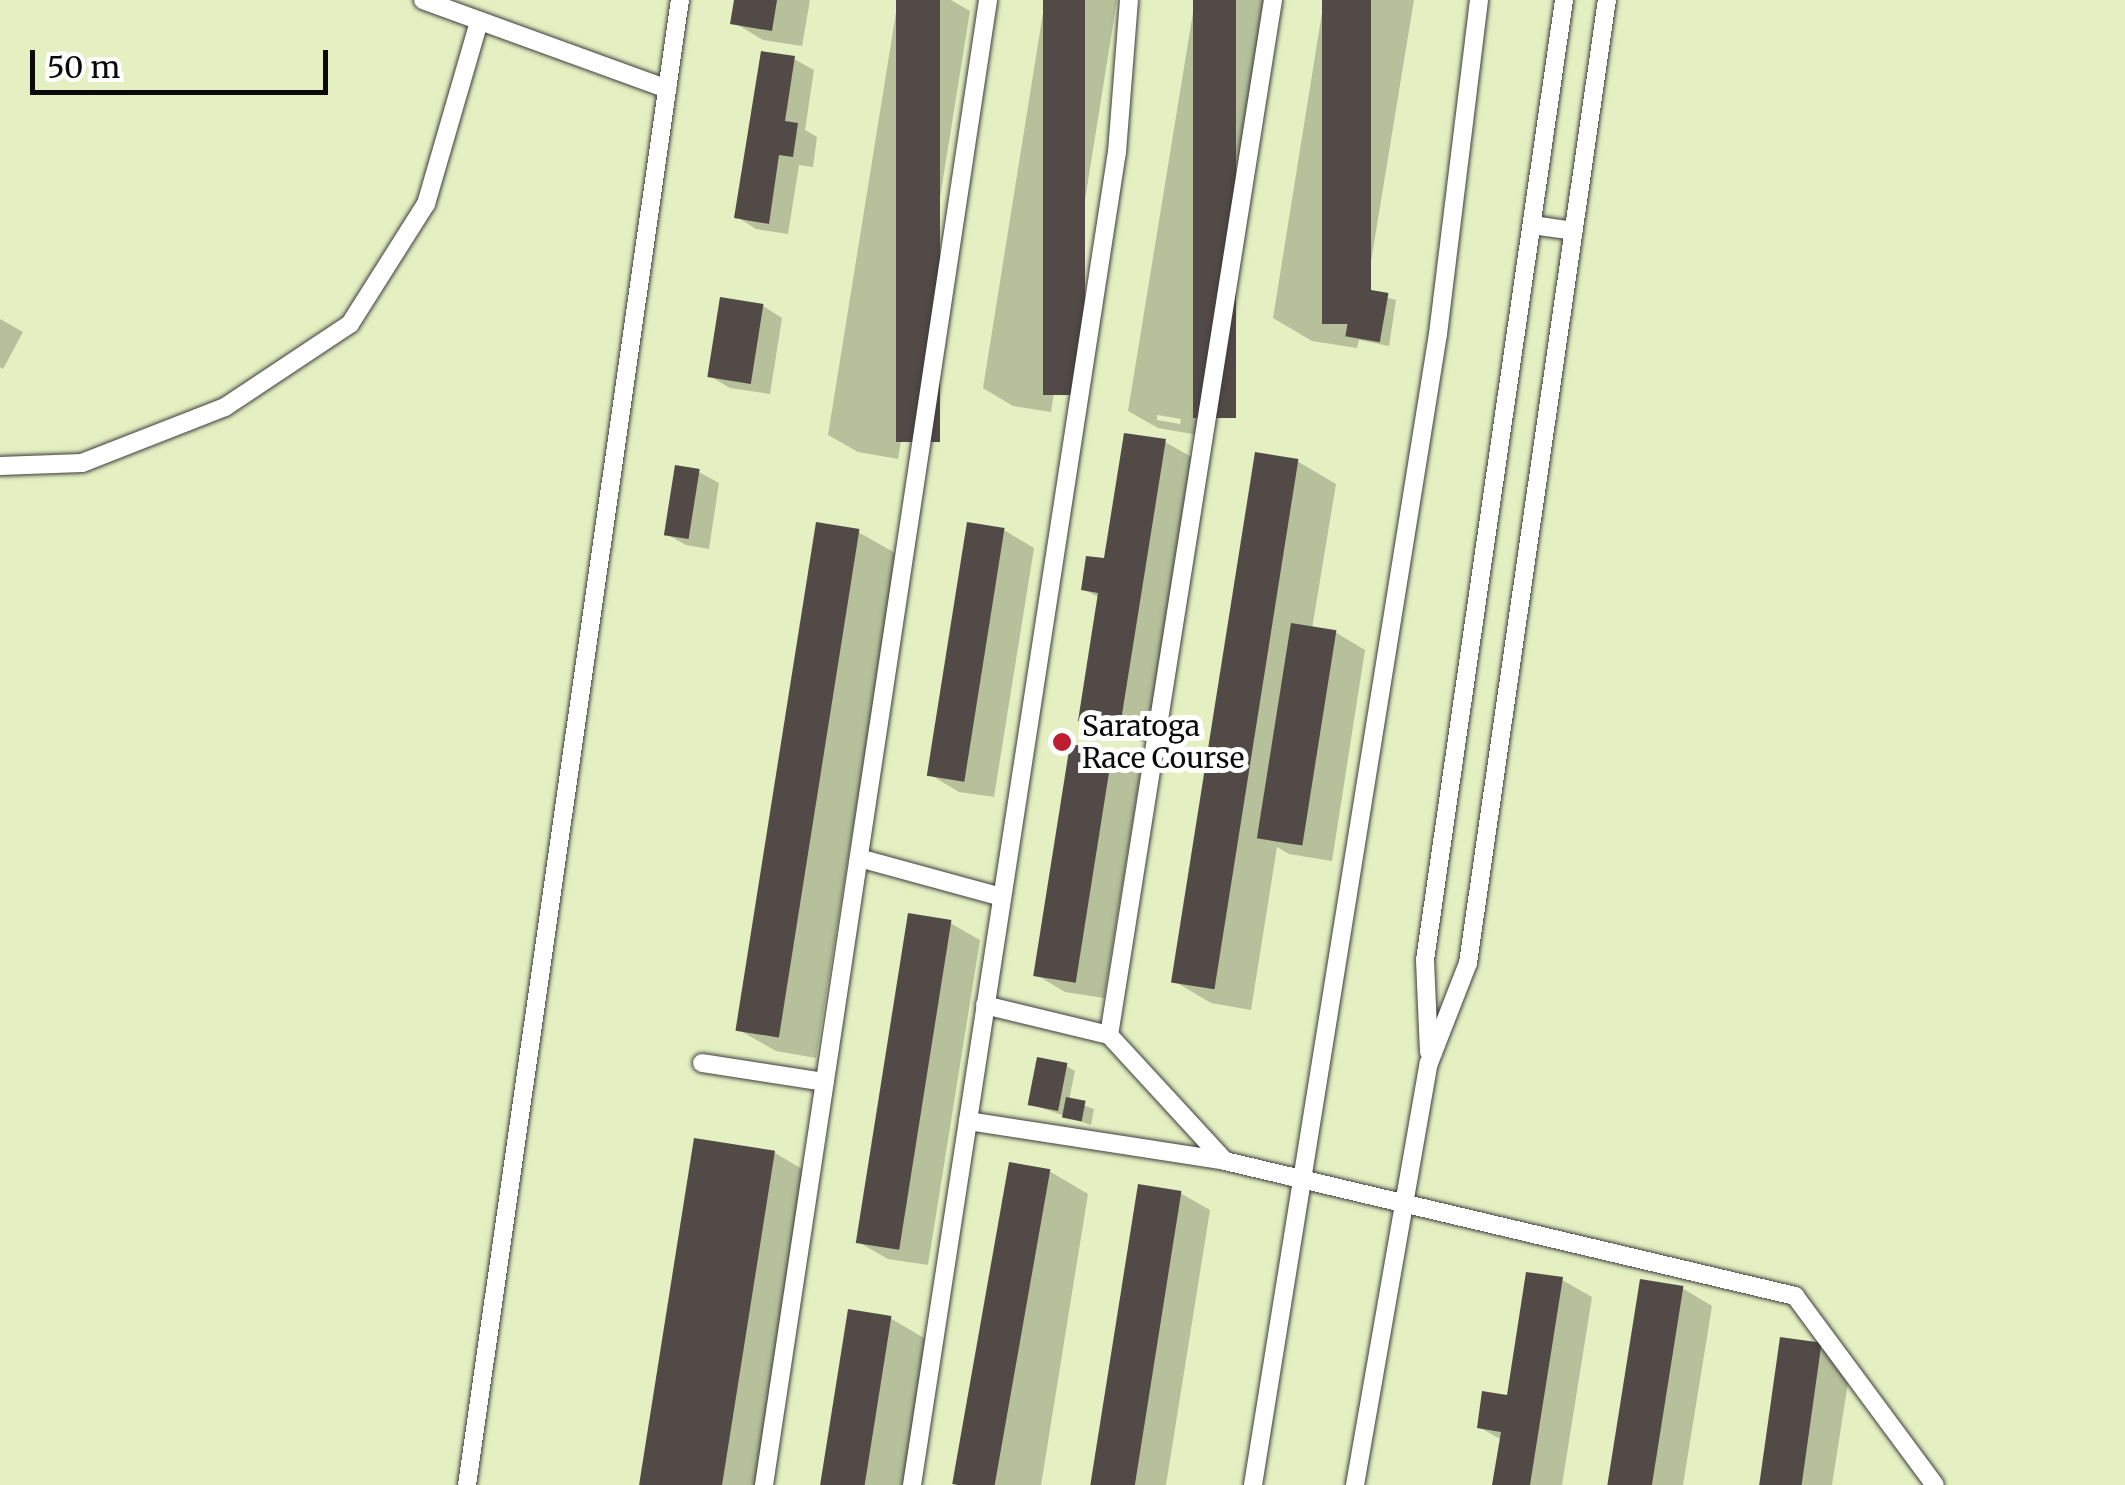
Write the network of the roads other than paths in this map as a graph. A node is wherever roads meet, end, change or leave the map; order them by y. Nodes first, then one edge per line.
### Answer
1 (422, 0) edge
2 (680, 0) edge
3 (988, 0) edge
4 (1128, 0) edge
5 (1273, 0) edge
6 (1480, 0) edge
7 (1564, 0) edge
8 (1607, 0) edge
9 (479, 22) junction
10 (667, 90) junction
11 (1532, 224) junction
12 (1574, 231) junction
13 (0, 466) edge
14 (858, 858) junction
15 (1002, 897) junction
16 (985, 1005) junction
17 (1109, 1035) junction
18 (702, 1063) dead end
19 (1429, 1063) junction
20 (824, 1082) junction
21 (968, 1122) junction
22 (1224, 1161) junction
23 (1302, 1181) junction
24 (1404, 1207) junction
25 (468, 1485) edge
26 (764, 1485) edge
27 (912, 1485) edge
28 (1253, 1485) edge
29 (1355, 1485) edge
30 (1936, 1485) edge

1 - 9 lane
2 - 10 lane
3 - 14 lane
4 - 15 lane
5 - 17 lane
6 - 23 lane
7 - 11 lane
8 - 12 lane
9 - 10 lane
9 - 13 lane
10 - 25 lane
11 - 12 lane
11 - 19 lane
12 - 19 lane
14 - 15 lane
14 - 20 lane
15 - 16 lane
16 - 17 lane
16 - 21 lane
17 - 22 lane
18 - 20 lane
19 - 24 lane
20 - 26 lane
21 - 22 lane
21 - 27 lane
22 - 23 lane
23 - 24 lane
23 - 28 lane
24 - 29 lane
24 - 30 lane

